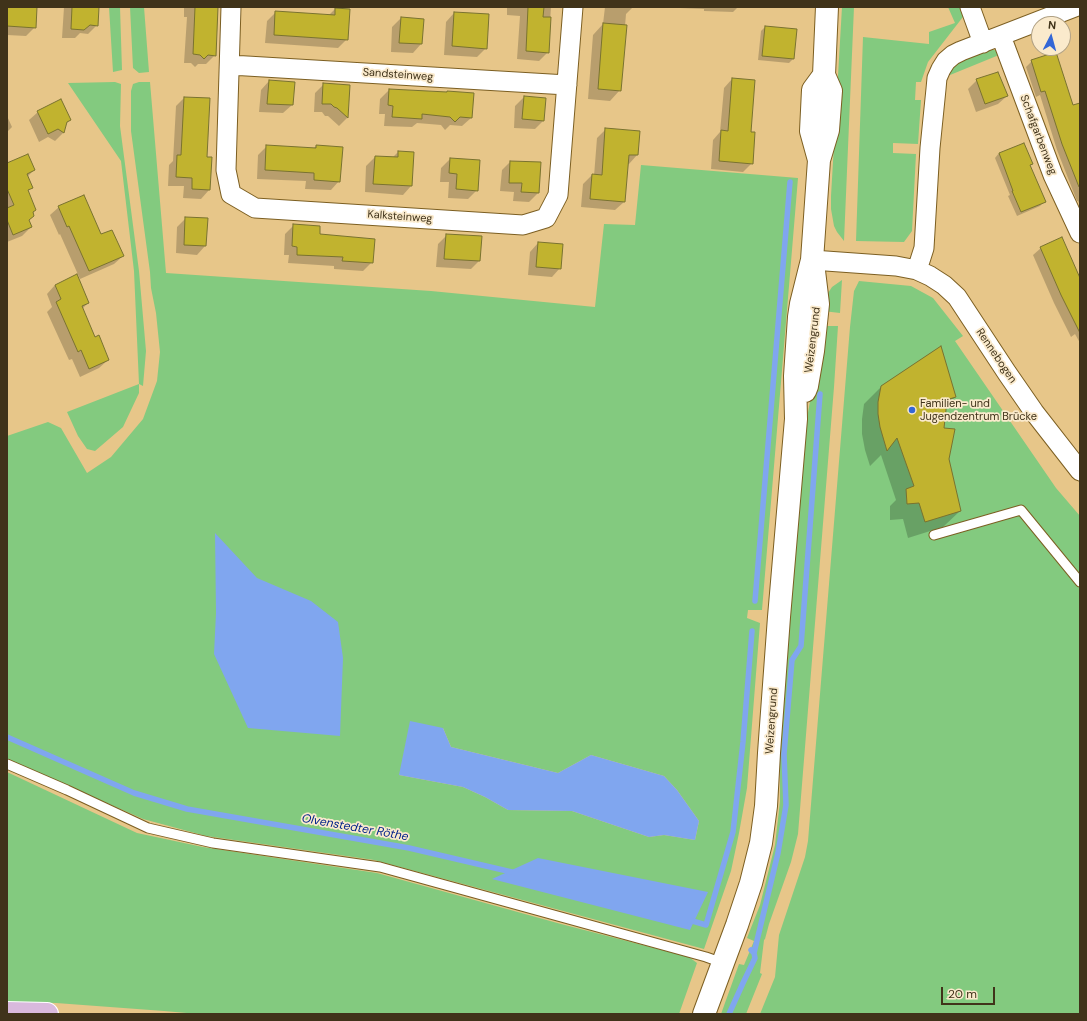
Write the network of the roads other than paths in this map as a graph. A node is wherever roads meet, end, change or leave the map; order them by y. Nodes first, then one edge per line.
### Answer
1 (231, 7) edge
2 (574, 7) edge
3 (827, 7) edge
4 (970, 7) edge
5 (1075, 7) edge
6 (1002, 36) junction
7 (983, 43) junction
8 (230, 65) junction
9 (567, 86) junction
10 (1080, 233) edge
11 (812, 260) junction
12 (917, 270) junction
13 (1080, 471) edge
14 (934, 535) dead end
15 (1080, 582) edge
16 (7, 764) edge
17 (723, 964) junction
18 (7, 1013) edge
19 (47, 1014) edge
20 (704, 1014) edge

1 - 8 street, Kalksteinweg
2 - 9 street, Kalksteinweg
3 - 11 main road, Weizengrund
4 - 7 street
5 - 6 street
6 - 7 street
6 - 10 street, Schafgarbenweg
7 - 12 street
8 - 9 street, Sandsteinweg
8 - 9 street, Kalksteinweg
11 - 12 street, Rennebogen
11 - 17 main road, Weizengrund
12 - 13 street, Rennebogen
14 - 15 lane
16 - 17 lane
17 - 20 main road, Weizengrund
18 - 19 main road

